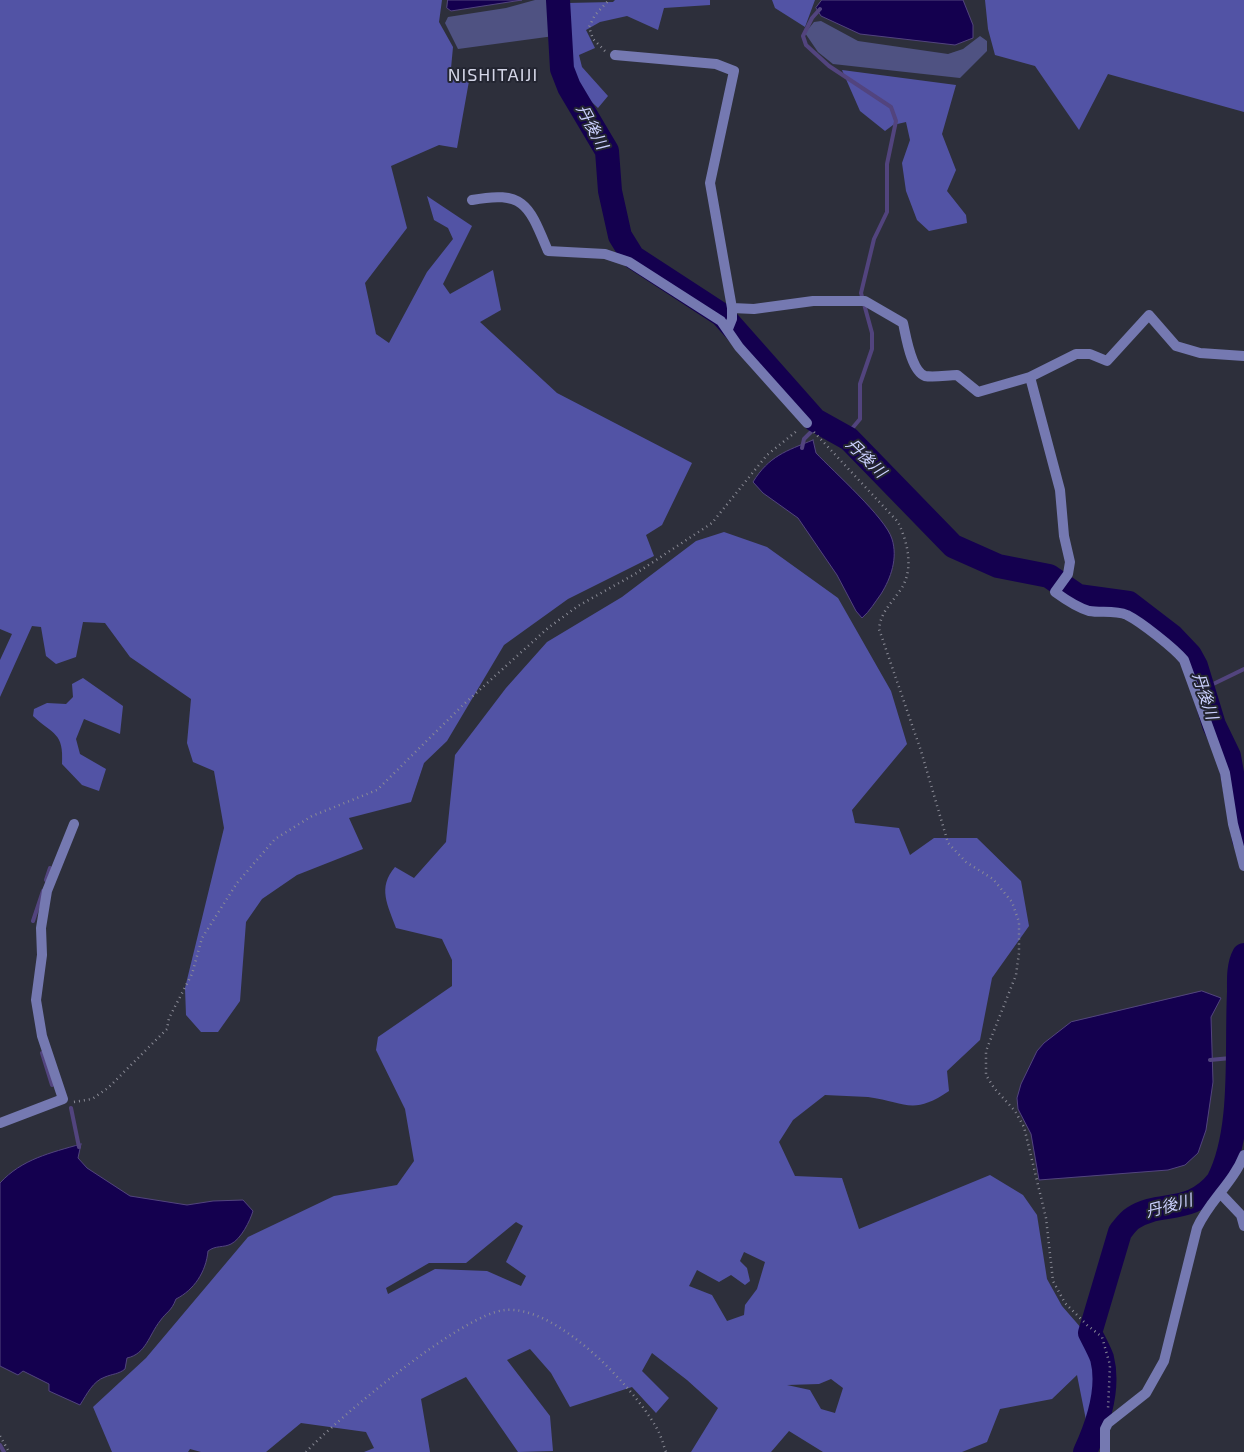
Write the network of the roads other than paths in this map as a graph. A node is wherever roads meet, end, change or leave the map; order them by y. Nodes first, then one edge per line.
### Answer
1 (615, 55) road end
2 (472, 200) dead end
3 (732, 308) junction
4 (730, 324) junction
5 (1244, 356) edge
6 (1030, 377) junction
7 (806, 423) road end
8 (74, 824) dead end
9 (1244, 866) edge
10 (0, 1123) edge
11 (1244, 1155) edge
12 (1220, 1194) junction
13 (1244, 1226) edge
14 (1106, 1452) edge

1 - 3 street
2 - 4 street
3 - 4 street
3 - 6 street
4 - 7 street
5 - 6 street
6 - 9 street
8 - 10 street
11 - 12 street
12 - 13 street
12 - 14 street

